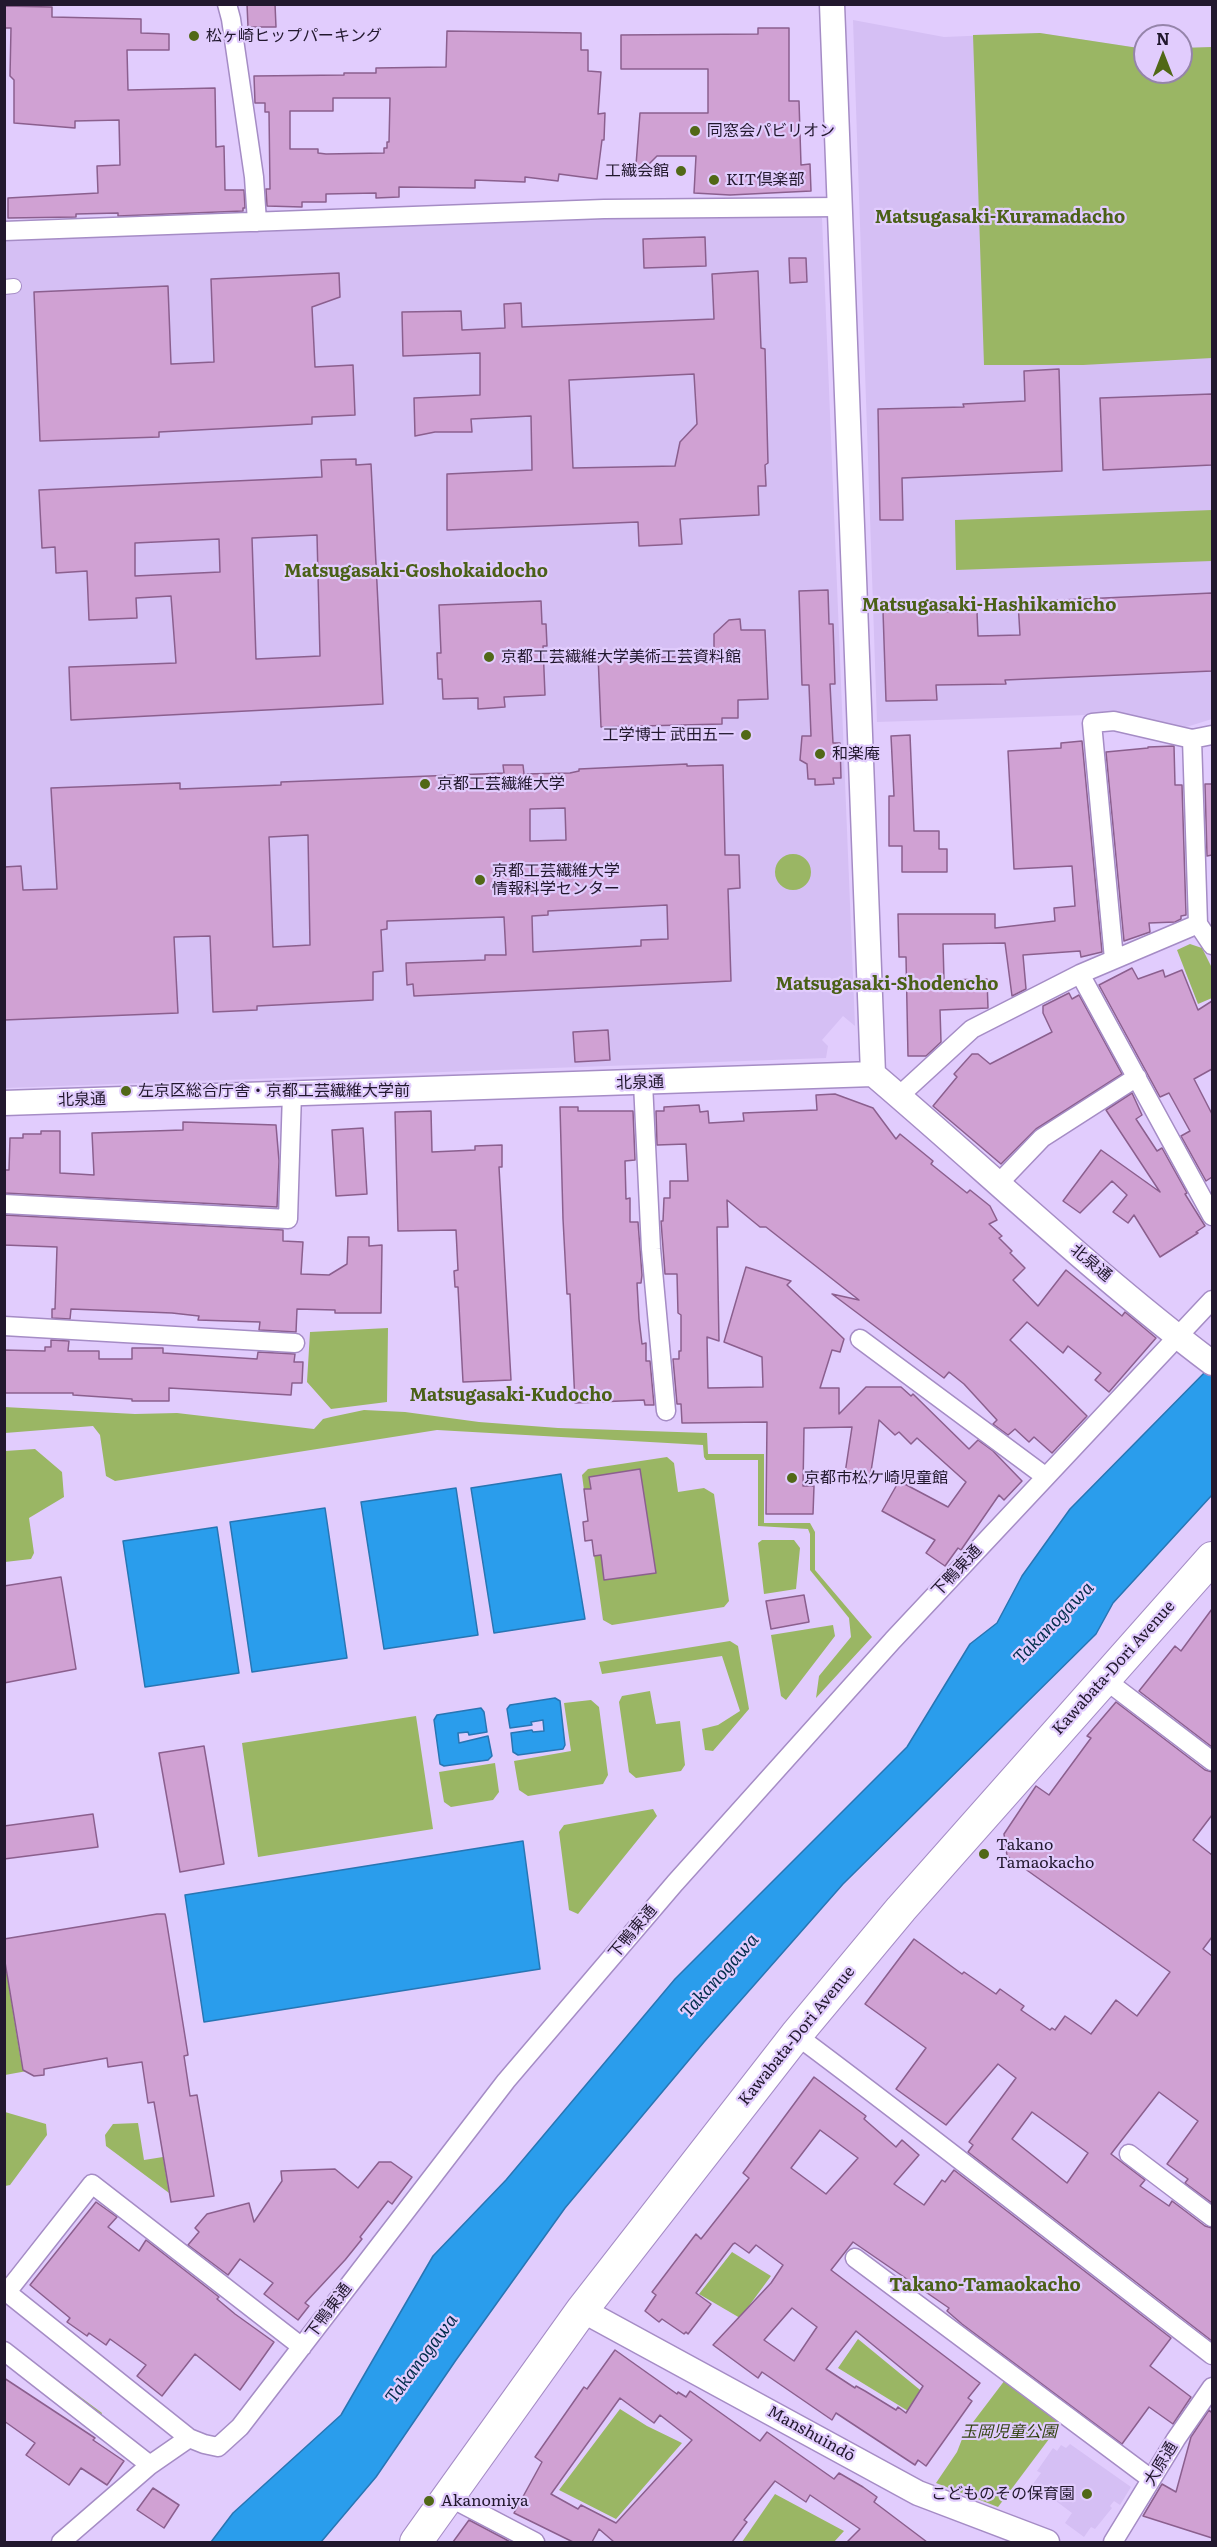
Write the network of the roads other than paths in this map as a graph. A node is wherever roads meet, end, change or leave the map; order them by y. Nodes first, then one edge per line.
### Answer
1 (227, 4) edge
2 (832, 4) edge
3 (839, 207) junction
4 (257, 222) junction
5 (4, 231) edge
6 (1212, 735) edge
7 (1192, 739) junction
8 (1198, 924) junction
9 (1212, 945) edge
10 (1114, 959) junction
11 (1080, 974) junction
12 (873, 1074) junction
13 (1137, 1077) junction
14 (643, 1083) junction
15 (292, 1093) junction
16 (899, 1096) junction
17 (4, 1103) edge
18 (998, 1184) junction
19 (4, 1204) edge
20 (1212, 1216) edge
21 (1212, 1300) edge
22 (4, 1326) edge
23 (860, 1339) dead end
24 (295, 1343) dead end
25 (1194, 1349) edge
26 (666, 1411) dead end
27 (1046, 1477) junction
28 (1212, 1558) edge
29 (1102, 1681) junction
30 (1212, 1761) edge
31 (796, 2035) junction
32 (1129, 2154) dead end
33 (1212, 2217) edge
34 (855, 2258) dead end
35 (6, 2291) edge
36 (582, 2310) junction
37 (302, 2347) junction
38 (4, 2350) edge
39 (1212, 2355) edge
40 (1212, 2387) edge
41 (189, 2438) junction
42 (150, 2465) junction
43 (1151, 2479) junction
44 (449, 2497) junction
45 (61, 2542) edge
46 (416, 2542) edge
47 (535, 2542) edge
48 (1047, 2542) edge
49 (1113, 2542) edge

1 - 4 street
2 - 3 street
3 - 4 street
3 - 12 street
4 - 5 street
6 - 7 street
7 - 8 street
7 - 10 street
8 - 9 street
8 - 10 street
10 - 11 street
11 - 13 street
11 - 16 street
12 - 14 street, 北泉通
12 - 16 street, 北泉通
13 - 18 street
13 - 20 street
14 - 15 street, 北泉通
14 - 26 street
15 - 17 street, 北泉通
15 - 19 street
16 - 18 street, 北泉通
18 - 25 street, 北泉通
21 - 25 street, 下鴨東通
22 - 24 street
23 - 27 street
25 - 27 street, 下鴨東通
27 - 37 street, 下鴨東通
28 - 29 highway, Kawabata-Dori Avenue
29 - 30 street
29 - 31 highway, Kawabata-Dori Avenue
31 - 36 highway, Kawabata-Dori Avenue
31 - 39 street
32 - 33 street
34 - 43 street
35 - 37 street
35 - 41 street
36 - 44 highway, Kawabata-Dori Avenue
36 - 48 street, Manshuindō
37 - 41 street, 下鴨東通
38 - 42 street
40 - 43 street, 大原通
41 - 42 street
42 - 45 street
43 - 49 street, 大原通
44 - 46 highway, Kawabata-Dori Avenue
44 - 47 street

